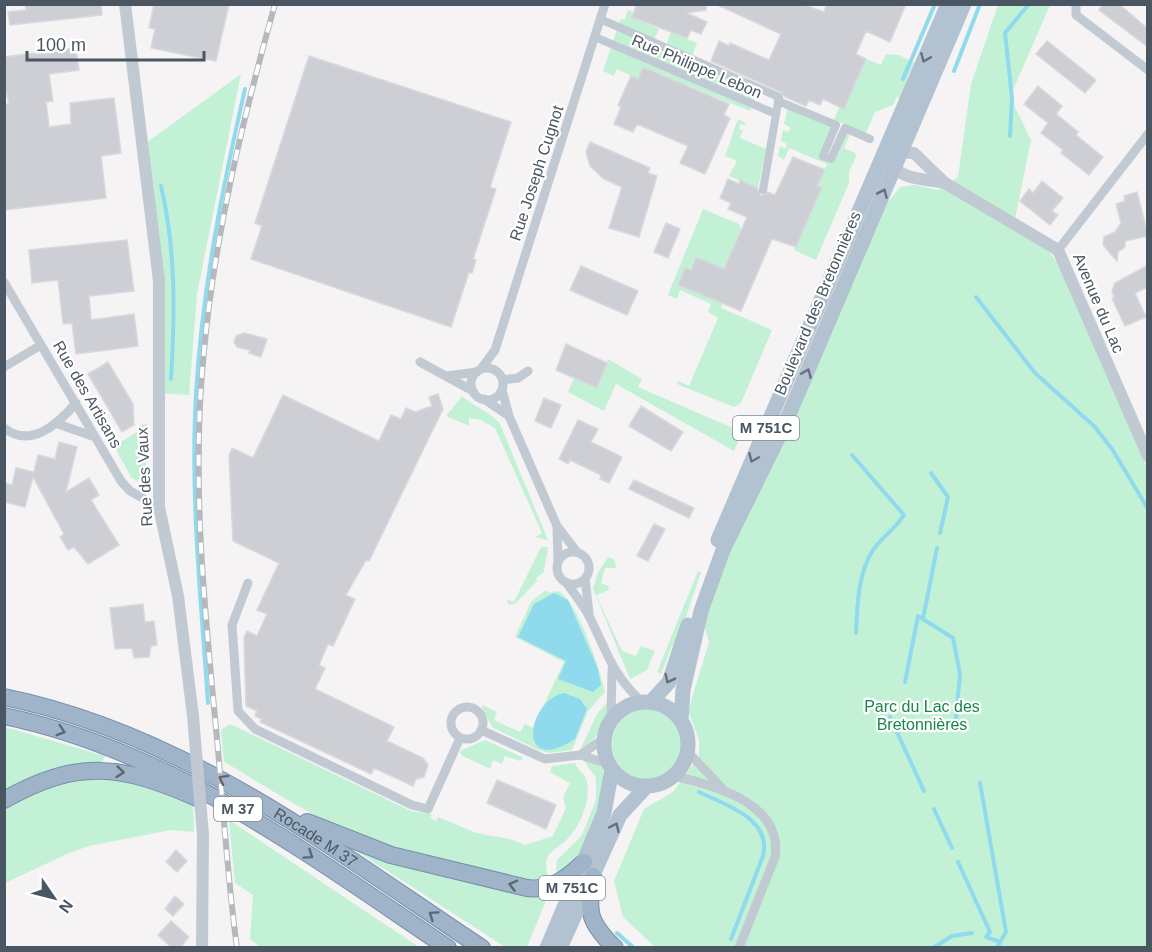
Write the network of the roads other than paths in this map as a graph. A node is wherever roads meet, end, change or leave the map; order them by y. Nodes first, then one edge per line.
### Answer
1 (125, 4) edge
2 (605, 4) edge
3 (948, 4) edge
4 (964, 4) edge
5 (1076, 4) edge
6 (600, 19) junction
7 (595, 37) junction
8 (1148, 70) edge
9 (778, 101) junction
10 (776, 114) junction
11 (1148, 134) edge
12 (870, 139) dead end
13 (902, 150) junction
14 (885, 154) junction
15 (894, 170) junction
16 (945, 183) junction
17 (763, 190) dead end
18 (1058, 250) junction
19 (4, 282) edge
20 (41, 345) junction
21 (495, 350) junction
22 (420, 362) dead end
23 (4, 367) edge
24 (479, 370) junction
25 (528, 371) dead end
26 (447, 377) junction
27 (501, 380) junction
28 (473, 391) junction
29 (484, 399) junction
30 (76, 403) junction
31 (509, 416) junction
32 (58, 424) junction
33 (4, 428) edge
34 (95, 437) junction
35 (1148, 456) edge
36 (159, 507) junction
37 (556, 526) junction
38 (577, 552) junction
39 (558, 562) junction
40 (585, 578) junction
41 (566, 582) junction
42 (248, 583) dead end
43 (589, 615) junction
44 (611, 667) junction
45 (4, 697) edge
46 (647, 702) junction
47 (4, 716) edge
48 (681, 719) junction
49 (611, 720) junction
50 (481, 730) junction
51 (460, 738) junction
52 (604, 738) junction
53 (688, 752) junction
54 (580, 755) junction
55 (611, 766) junction
56 (674, 776) junction
57 (647, 786) junction
58 (724, 790) junction
59 (4, 800) edge
60 (274, 809) junction
61 (276, 833) junction
62 (584, 862) junction
63 (593, 876) junction
64 (552, 947) edge
65 (202, 948) edge
66 (448, 948) edge
67 (482, 948) edge
68 (615, 948) edge
69 (739, 948) edge

1 - 36 street, Rue des Vaux
2 - 6 street, Rue Joseph Cugnot
3 -> 14 main road, Boulevard des Bretonnières / M 751C
4 - 13 main road, Boulevard des Bretonnières / M 751C
5 - 8 street
6 - 7 street, Rue Joseph Cugnot
6 - 9 street, Rue Philippe Lebon
7 - 10 street, Rue Philippe Lebon
7 - 21 street, Rue Joseph Cugnot
9 - 10 street, Rue Philippe Lebon
9 - 12 street, Rue Philippe Lebon
10 - 17 street
11 - 18 street
13 - 14 street
13 - 15 main road, Boulevard des Bretonnières / M 751C
13 - 16 street, Avenue du Lac
14 - 15 street
14 -> 46 main road, Boulevard des Bretonnières / M 751C
15 - 16 street, Avenue du Lac
48 -> 15 main road, Boulevard des Bretonnières / M 751C
16 - 18 street, Avenue du Lac
18 - 35 street, Avenue du Lac
19 - 20 street, Rue des Artisans
20 - 23 street
20 - 30 street, Rue des Artisans
21 - 24 street, Rue Joseph Cugnot
21 - 27 street, Rue Joseph Cugnot
22 - 26 street
24 - 26 street
24 - 27 street
24 - 28 street
25 - 27 street
26 - 28 street
27 - 29 street
27 - 31 street, Rue Joseph Cugnot
28 - 29 street
29 - 31 street
30 - 32 street
30 - 34 street, Rue des Artisans
31 - 37 street, Rue Joseph Cugnot
32 - 33 street
32 - 34 street
34 - 36 street, Rue des Artisans
36 - 65 street, Rue des Vaux, bridge
37 - 38 street, Rue Joseph Cugnot
37 - 39 street, Rue Joseph Cugnot
38 - 39 street
38 - 40 street
39 - 41 street
40 - 41 street
40 - 43 street
41 - 43 street
42 - 51 street
43 - 44 street
44 - 46 street
44 - 49 street
60 -> 45 highway, Rocade M 37 / M 37
46 - 48 main road
46 - 49 main road, M 751C
47 -> 61 highway, Rocade M 37 / M 37
48 - 53 main road, M 751C
49 - 52 main road
50 - 51 street
50 - 51 street
50 - 54 street
52 - 54 street
52 - 55 main road, M 751C
53 - 56 main road
53 - 58 street
54 - 55 street
55 - 57 main road
55 - 62 main road, M 751C
56 - 57 main road, M 751C
56 - 58 street
63 -> 57 main road, M 751C
58 - 69 street
59 -> 61 highway
62 -> 60 highway, M 37
67 -> 60 highway, Rocade M 37 / M 37
61 -> 66 highway, Rocade M 37 / M 37
62 - 64 main road, M 751C
63 - 64 main road, M 751C
63 - 68 highway

